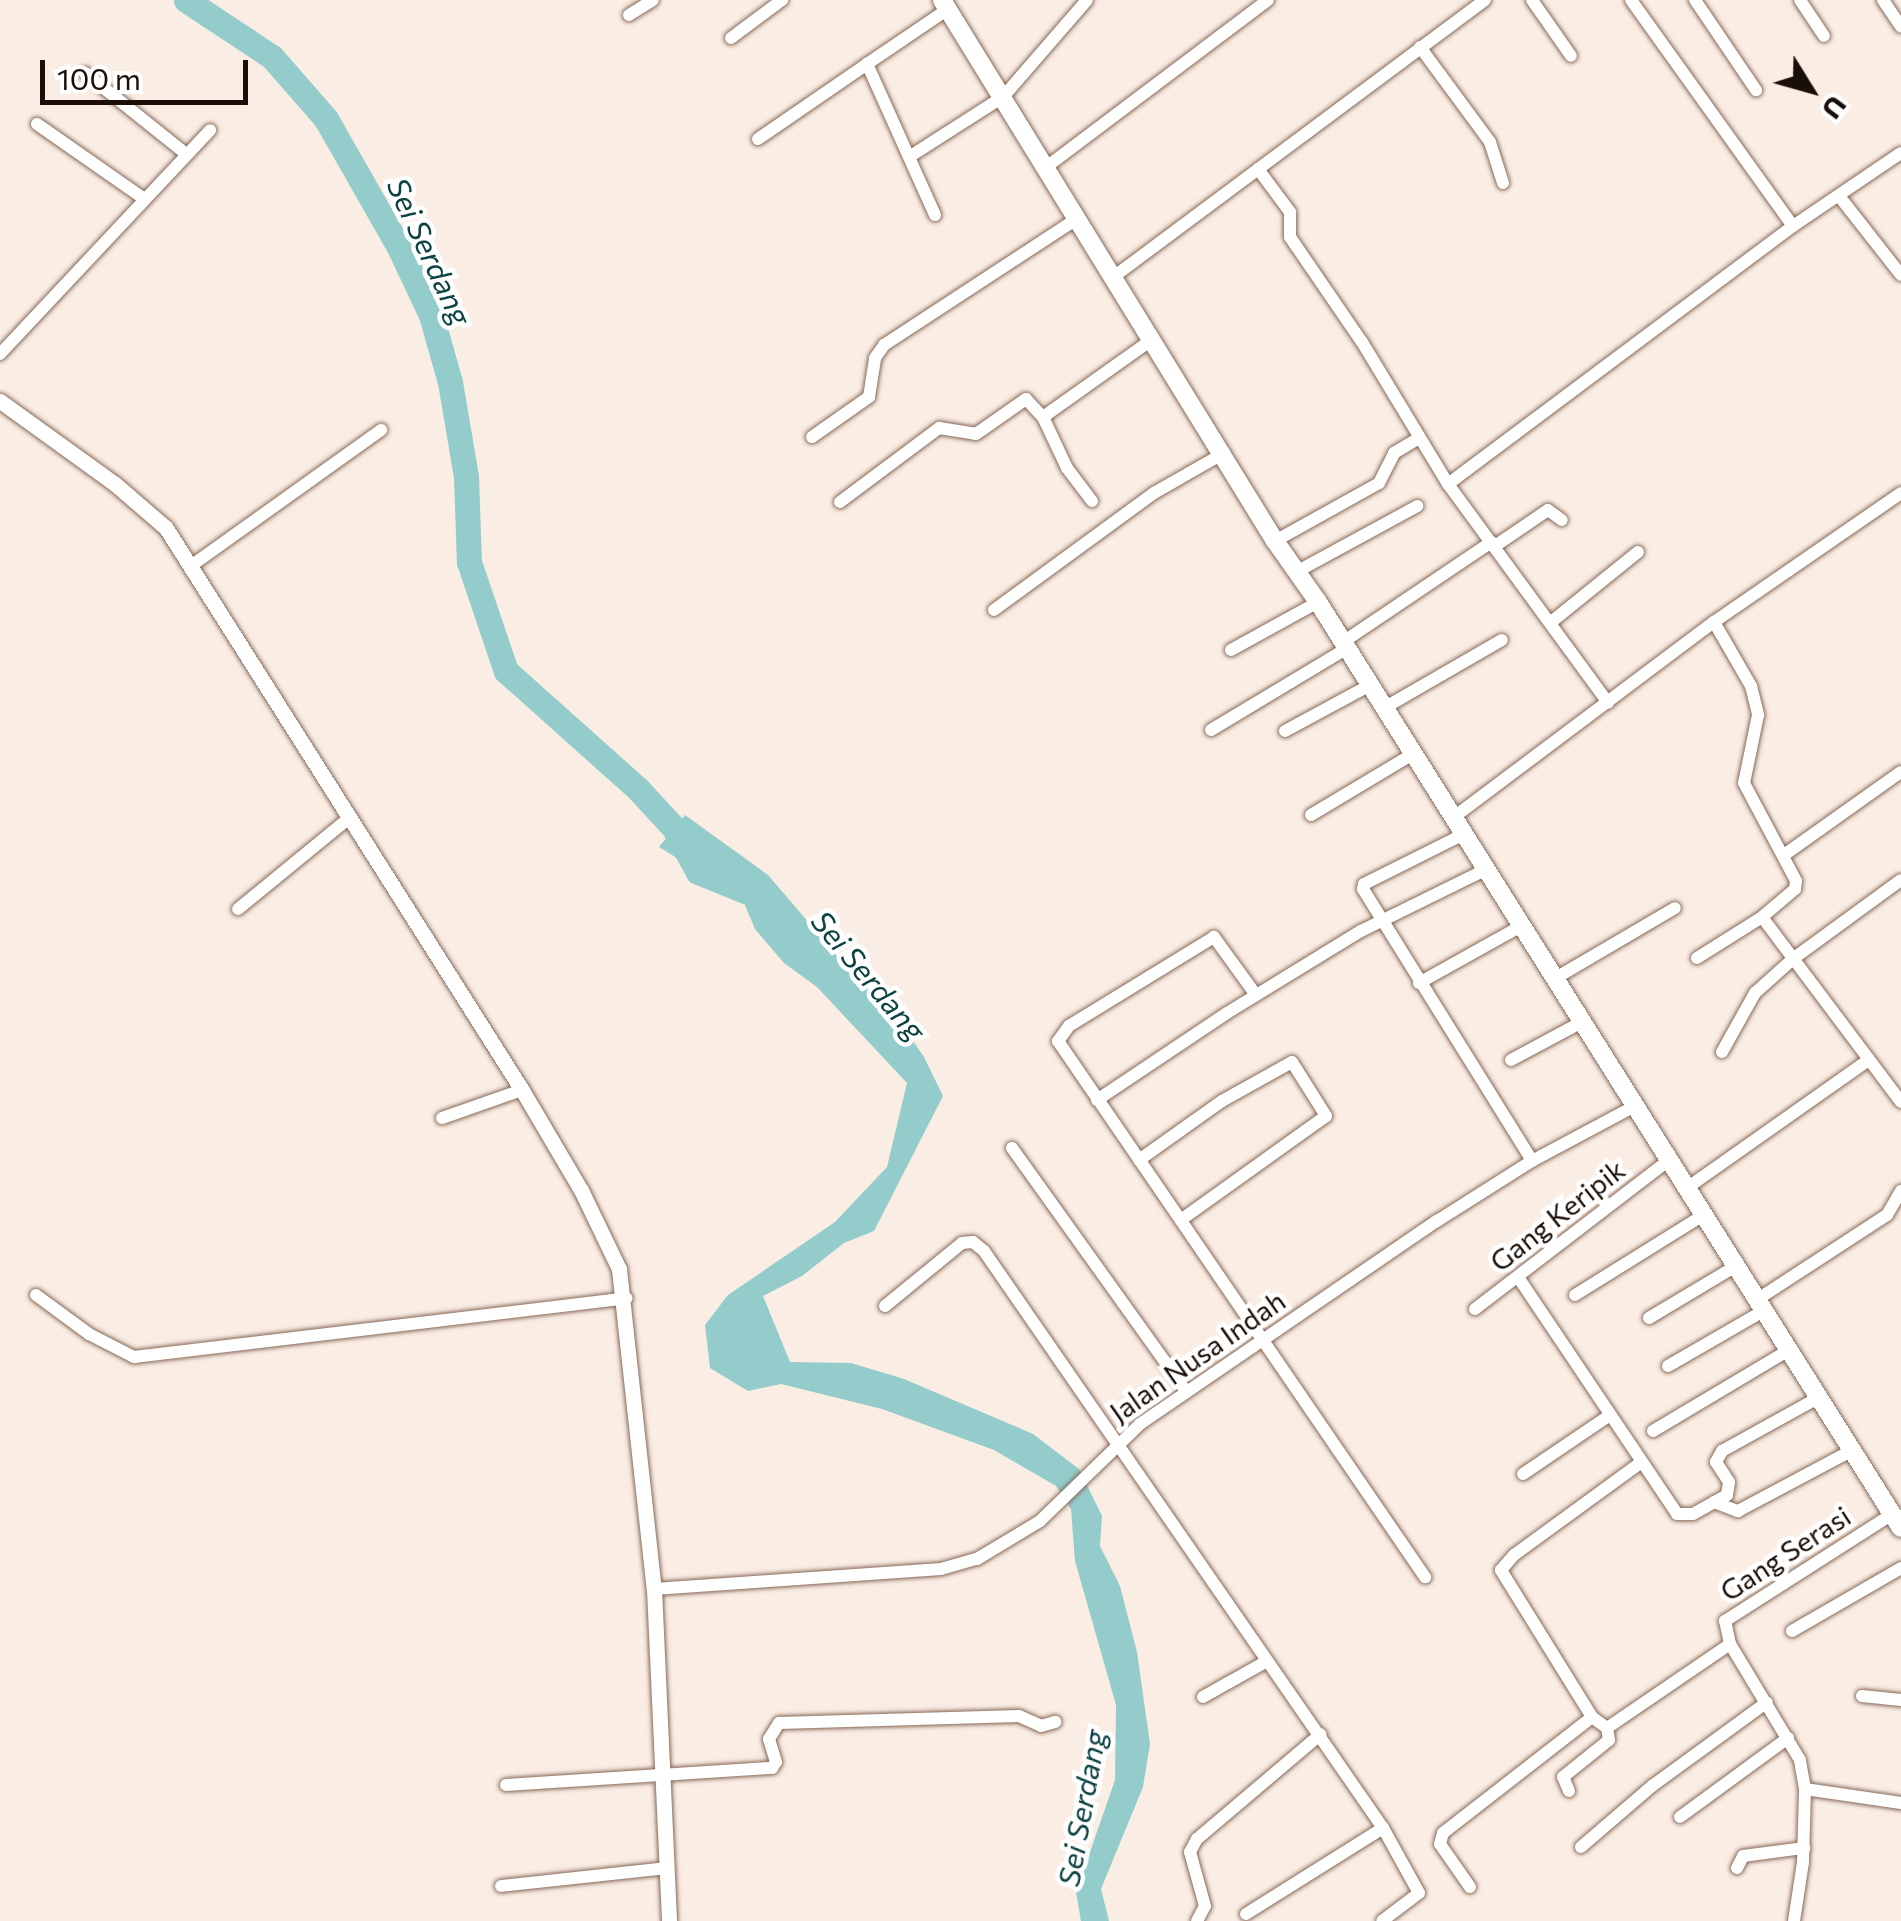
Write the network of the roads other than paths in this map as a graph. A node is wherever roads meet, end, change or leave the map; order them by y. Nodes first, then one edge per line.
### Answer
1 (653, 0) edge
2 (782, 0) edge
3 (1087, 0) edge
4 (1268, 0) edge
5 (1485, 0) edge
6 (1532, 0) edge
7 (1631, 0) edge
8 (1695, 0) edge
9 (1800, 0) edge
10 (1882, 0) edge
11 (945, 4) edge
12 (629, 15) dead end
13 (1901, 27) edge
14 (1824, 36) dead end
15 (731, 38) dead end
16 (1420, 47) junction
17 (1571, 56) dead end
18 (867, 64) junction
19 (85, 73) dead end
20 (1756, 90) dead end
21 (1003, 97) junction
22 (37, 124) dead end
23 (210, 130) dead end
24 (758, 139) dead end
25 (1901, 153) edge
26 (186, 154) junction
27 (909, 157) junction
28 (1045, 168) junction
29 (1258, 169) junction
30 (1503, 183) dead end
31 (1840, 196) junction
32 (143, 198) junction
33 (934, 215) dead end
34 (1074, 220) junction
35 (1793, 226) junction
36 (1901, 275) edge
37 (1112, 278) junction
38 (1150, 341) junction
39 (0, 354) edge
40 (0, 401) edge
41 (1043, 417) junction
42 (381, 430) dead end
43 (812, 437) dead end
44 (1419, 438) junction
45 (1224, 452) junction
46 (1448, 484) junction
47 (1901, 493) edge
48 (1092, 501) dead end
49 (840, 502) dead end
50 (1417, 506) dead end
51 (1562, 520) dead end
52 (1275, 541) junction
53 (1493, 544) junction
54 (1638, 552) dead end
55 (191, 566) junction
56 (1298, 572) junction
57 (1318, 602) junction
58 (994, 610) dead end
59 (1550, 622) junction
60 (1714, 622) junction
61 (1502, 640) dead end
62 (1345, 645) junction
63 (1231, 650) dead end
64 (1370, 684) junction
65 (1608, 703) junction
66 (1384, 708) junction
67 (1212, 730) dead end
68 (1285, 731) dead end
69 (1414, 754) junction
70 (1901, 772) edge
71 (1311, 815) dead end
72 (348, 819) junction
73 (1460, 826) junction
74 (1784, 855) junction
75 (1485, 870) junction
76 (1901, 880) edge
77 (1675, 908) dead end
78 (238, 909) dead end
79 (1762, 917) junction
80 (1380, 922) junction
81 (1520, 927) junction
82 (1697, 958) dead end
83 (1794, 958) junction
84 (1554, 979) junction
85 (1419, 983) junction
86 (1256, 995) junction
87 (1580, 1023) junction
88 (1722, 1052) dead end
89 (1511, 1060) dead end
90 (1868, 1062) junction
91 (522, 1090) junction
92 (1097, 1100) junction
93 (1901, 1102) edge
94 (1635, 1106) junction
95 (442, 1118) dead end
96 (1012, 1148) dead end
97 (1140, 1160) junction
98 (1669, 1160) junction
99 (1532, 1162) junction
100 (1687, 1188) junction
101 (1901, 1191) edge
102 (1702, 1216) junction
103 (1181, 1220) junction
104 (1736, 1266) junction
105 (1518, 1277) junction
106 (36, 1295) dead end
107 (1575, 1295) dead end
108 (626, 1298) junction
109 (1762, 1304) junction
110 (885, 1306) dead end
111 (1475, 1310) dead end
112 (1648, 1318) dead end
113 (1261, 1342) junction
114 (1789, 1350) junction
115 (1668, 1366) dead end
116 (1187, 1392) junction
117 (1818, 1398) junction
118 (1610, 1414) junction
119 (1653, 1432) dead end
120 (1110, 1448) junction
121 (1852, 1451) junction
122 (1640, 1463) junction
123 (1523, 1474) dead end
124 (1714, 1502) junction
125 (1896, 1521) edge
126 (1901, 1568) edge
127 (1426, 1577) dead end
128 (654, 1589) junction
129 (1792, 1630) dead end
130 (1730, 1644) junction
131 (1267, 1661) junction
132 (1204, 1696) dead end
133 (1862, 1696) dead end
134 (1901, 1700) edge
135 (1767, 1702) junction
136 (1592, 1716) junction
137 (1055, 1722) dead end
138 (1607, 1728) junction
139 (1320, 1734) junction
140 (1788, 1738) junction
141 (660, 1776) junction
142 (506, 1785) dead end
143 (1805, 1789) junction
144 (1570, 1791) dead end
145 (1901, 1803) edge
146 (1680, 1816) dead end
147 (1383, 1828) junction
148 (1581, 1847) dead end
149 (1804, 1848) junction
150 (666, 1868) junction
151 (1738, 1868) dead end
152 (501, 1886) dead end
153 (1470, 1887) dead end
154 (1246, 1914) dead end
155 (670, 1921) edge
156 (1197, 1921) edge
157 (1382, 1921) edge
158 (1794, 1921) edge

1 - 12 street
2 - 15 street
3 - 21 street
4 - 28 street
5 - 16 street
6 - 17 street
7 - 35 street
8 - 20 street
9 - 14 street
10 - 13 street
11 - 18 street
11 - 21 main road
16 - 29 street
16 - 30 street
18 - 24 street
18 - 27 street
19 - 26 street
21 - 27 street
21 - 28 main road
22 - 32 street
23 - 26 street
25 - 31 street
26 - 32 street
27 - 33 street
28 - 34 main road
29 - 37 street
29 - 44 street
31 - 35 street
31 - 36 street
32 - 39 street
34 - 37 main road
34 - 43 street
35 - 46 street
37 - 38 main road
38 - 41 street
38 - 45 main road
40 - 55 street
41 - 48 street
41 - 49 street
42 - 55 street
44 - 46 street
44 - 52 street
45 - 52 main road
45 - 58 street
46 - 53 street
47 - 60 street
50 - 56 street
51 - 53 street
52 - 56 main road
53 - 59 street
53 - 62 street
54 - 59 street
55 - 72 street
56 - 57 main road
57 - 62 main road
57 - 63 street
59 - 65 street
60 - 65 street
60 - 74 street
61 - 66 street
62 - 64 main road
62 - 67 street
64 - 66 main road
64 - 68 street
65 - 73 street
66 - 69 main road
69 - 71 street
69 - 73 main road
70 - 74 street
72 - 78 street
72 - 91 street
73 - 75 main road
73 - 80 street
74 - 79 street
75 - 80 street
75 - 81 main road
76 - 83 street
77 - 84 street
79 - 82 street
79 - 83 street
80 - 85 street
80 - 86 street
81 - 84 main road
81 - 85 street
83 - 88 street
83 - 90 street
84 - 87 main road
85 - 99 street
86 - 92 street
86 - 92 street
87 - 89 street
87 - 94 main road
90 - 93 street
90 - 100 street
91 - 95 street
91 - 108 street
92 - 97 street
94 - 98 main road
94 - 99 street, Jalan Nusa Indah
96 - 116 street
97 - 103 street
97 - 103 street
98 - 100 main road
98 - 105 street, Gang Keripik
99 - 113 street, Jalan Nusa Indah
100 - 102 main road
101 - 109 street
102 - 104 main road
102 - 107 street
103 - 113 street
104 - 109 main road
104 - 112 street
105 - 111 street, Gang Keripik
105 - 118 street
106 - 108 street
108 - 128 street
109 - 114 main road
109 - 115 street
110 - 120 street
113 - 116 street, Jalan Nusa Indah
113 - 127 street
114 - 117 main road
114 - 119 street
116 - 120 street, Jalan Nusa Indah
117 - 121 main road
117 - 124 street
118 - 122 street
118 - 123 street
120 - 128 street, Jalan Nusa Indah
120 - 131 street
121 - 124 street
121 - 125 main road
122 - 124 street
122 - 136 street
125 - 130 street, Gang Serasi
126 - 129 street
128 - 141 street
130 - 135 street
130 - 138 street
131 - 132 street
131 - 139 street
133 - 134 street
135 - 140 street
135 - 148 street
136 - 138 street
136 - 153 street
137 - 141 street
138 - 144 street
139 - 147 street
139 - 156 street
140 - 143 street
140 - 146 street
141 - 142 street
141 - 150 street
143 - 145 street
143 - 149 street
147 - 154 street
147 - 157 street
149 - 151 street
149 - 158 street
150 - 152 street
150 - 155 street

